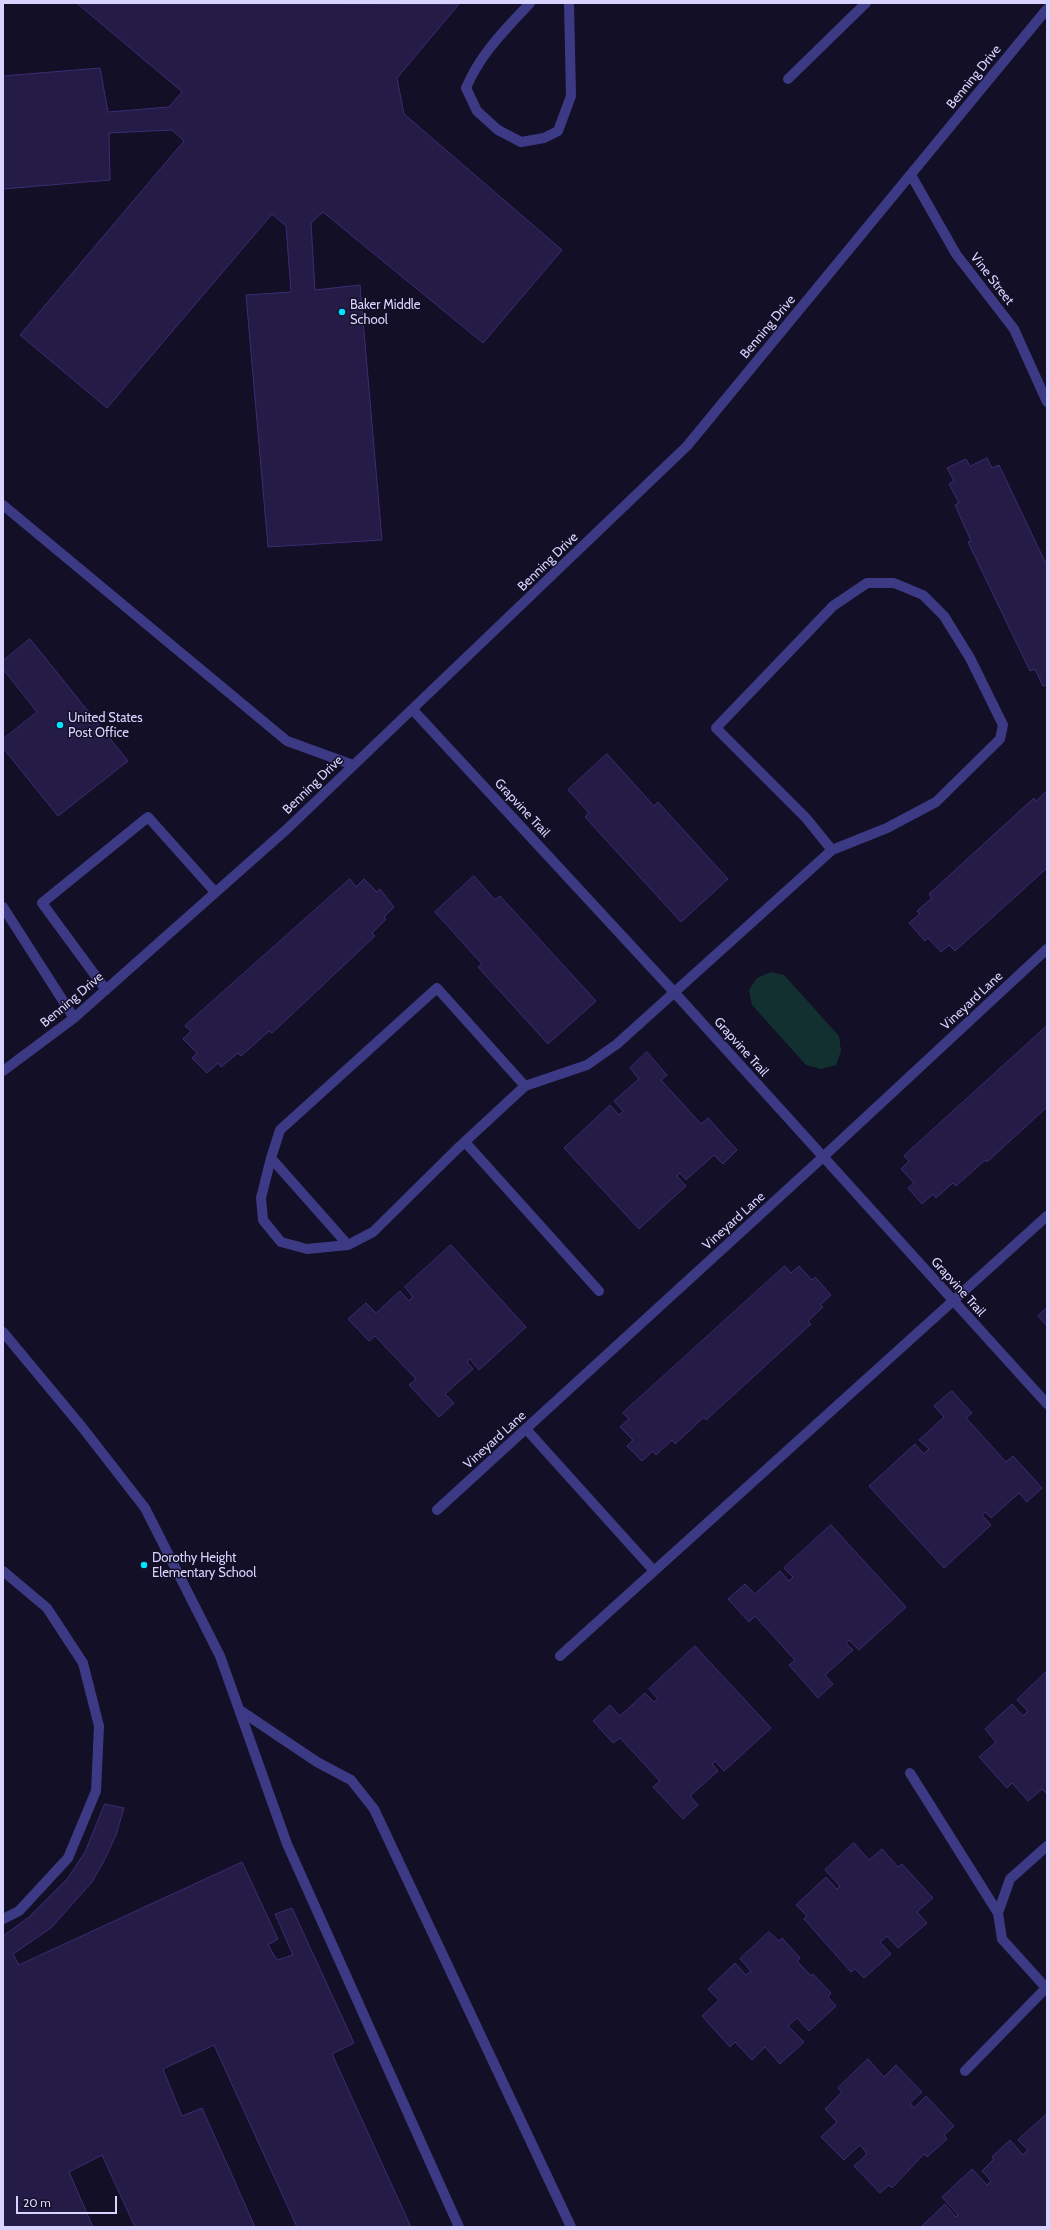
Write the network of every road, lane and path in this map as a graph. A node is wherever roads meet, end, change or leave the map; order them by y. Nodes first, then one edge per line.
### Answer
1 (530, 3) edge
2 (569, 3) edge
3 (866, 3) edge
4 (1047, 9) edge
5 (788, 79) dead end
6 (911, 175) junction
7 (1047, 402) edge
8 (3, 505) edge
9 (413, 710) junction
10 (353, 765) junction
11 (832, 850) junction
12 (215, 892) junction
13 (3, 907) edge
14 (1047, 949) edge
15 (106, 990) junction
16 (674, 992) junction
17 (74, 1018) junction
18 (3, 1071) edge
19 (525, 1086) junction
20 (465, 1142) junction
21 (823, 1157) junction
22 (271, 1158) junction
23 (1047, 1216) edge
24 (348, 1245) junction
25 (599, 1291) dead end
26 (953, 1302) junction
27 (3, 1332) edge
28 (1047, 1404) edge
29 (526, 1429) junction
30 (437, 1510) dead end
31 (3, 1571) edge
32 (654, 1571) junction
33 (560, 1656) dead end
34 (241, 1711) junction
35 (910, 1773) dead end
36 (1047, 1846) edge
37 (998, 1912) junction
38 (3, 1919) edge
39 (1046, 1988) edge
40 (965, 2071) dead end
41 (459, 2227) edge
42 (570, 2227) edge

1 - 2 street
3 - 5 street
4 - 6 street, Benning Drive
6 - 7 street, Vine Street
6 - 9 street, Benning Drive
8 - 10 street
9 - 10 street, Benning Drive
9 - 16 street, Grapvine Trail
10 - 12 street, Benning Drive
11 - 11 street
11 - 16 street
12 - 15 street, Benning Drive
12 - 15 street
13 - 17 street
14 - 21 street, Vineyard Lane
15 - 17 street, Benning Drive
16 - 19 street
16 - 21 street, Grapvine Trail
17 - 18 street, Benning Drive
19 - 20 street
19 - 22 street
20 - 24 street
20 - 25 street
21 - 26 street, Grapvine Trail
21 - 29 street, Vineyard Lane
22 - 24 street
22 - 24 street
23 - 26 street
26 - 28 street, Grapvine Trail
26 - 32 street
27 - 34 street
29 - 30 street, Vineyard Lane
29 - 32 street
31 - 38 street
32 - 33 street
34 - 41 street
34 - 42 street
35 - 37 street
36 - 37 street
37 - 39 street
39 - 40 street

